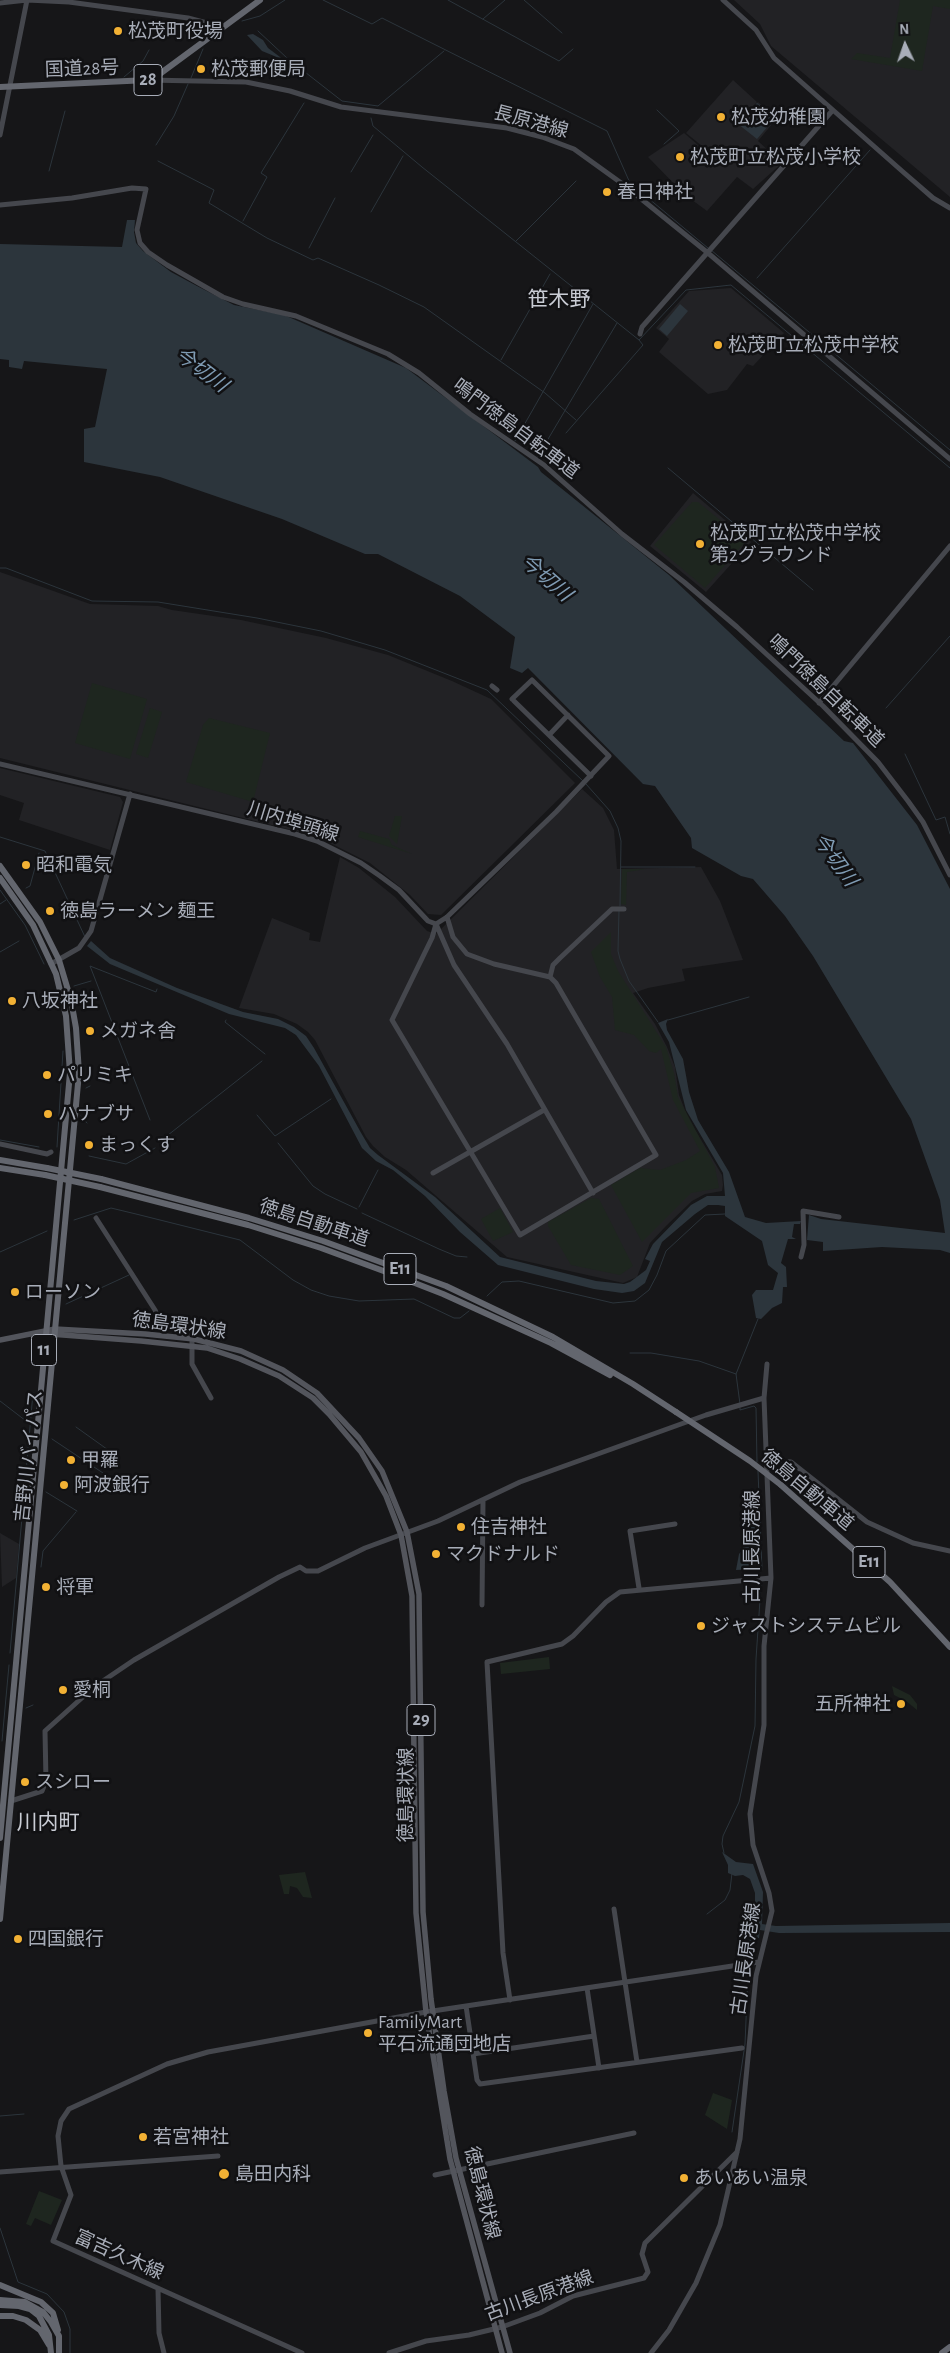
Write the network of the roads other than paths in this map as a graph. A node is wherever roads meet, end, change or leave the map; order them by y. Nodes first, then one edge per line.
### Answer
1 (27, 0) edge
2 (260, 0) edge
3 (723, 0) edge
4 (0, 2) edge
5 (222, 27) junction
6 (148, 80) junction
7 (0, 87) edge
8 (11, 87) junction
9 (832, 111) junction
10 (0, 135) edge
11 (0, 205) edge
12 (950, 208) edge
13 (710, 251) junction
14 (640, 334) dead end
15 (950, 459) edge
16 (950, 546) edge
17 (492, 686) dead end
18 (497, 690) dead end
19 (819, 703) junction
20 (568, 715) junction
21 (550, 734) junction
22 (0, 764) edge
23 (590, 776) junction
24 (130, 794) junction
25 (0, 866) edge
26 (950, 875) edge
27 (0, 878) edge
28 (624, 909) dead end
29 (448, 917) junction
30 (436, 924) junction
31 (59, 960) junction
32 (51, 964) junction
33 (550, 977) junction
34 (544, 1110) junction
35 (0, 1144) edge
36 (470, 1150) junction
37 (51, 1152) dead end
38 (0, 1160) edge
39 (0, 1168) edge
40 (433, 1173) dead end
41 (592, 1193) junction
42 (839, 1217) dead end
43 (96, 1218) dead end
44 (801, 1256) dead end
45 (46, 1333) junction
46 (55, 1333) junction
47 (194, 1339) junction
48 (0, 1340) edge
49 (192, 1346) junction
50 (767, 1364) dead end
51 (211, 1398) dead end
52 (764, 1398) junction
53 (676, 1412) junction
54 (767, 1460) junction
55 (483, 1501) junction
56 (676, 1524) dead end
57 (404, 1533) junction
58 (950, 1551) edge
59 (771, 1578) junction
60 (639, 1588) junction
61 (482, 1605) dead end
62 (950, 1646) edge
63 (11, 1801) junction
64 (0, 1838) edge
65 (614, 1909) dead end
66 (0, 1919) edge
67 (759, 1962) junction
68 (624, 1982) junction
69 (587, 1988) junction
70 (510, 2000) junction
71 (466, 2006) junction
72 (433, 2010) junction
73 (426, 2012) junction
74 (594, 2036) junction
75 (742, 2048) dead end
76 (473, 2054) junction
77 (637, 2062) junction
78 (599, 2068) junction
79 (634, 2133) dead end
80 (738, 2151) junction
81 (218, 2156) dead end
82 (61, 2166) junction
83 (456, 2170) junction
84 (0, 2172) edge
85 (435, 2175) dead end
86 (0, 2285) edge
87 (158, 2288) junction
88 (0, 2300) edge
89 (0, 2305) edge
90 (0, 2316) edge
91 (499, 2328) junction
92 (58, 2336) junction
93 (950, 2348) edge
94 (51, 2352) edge
95 (59, 2353) edge
96 (164, 2353) edge
97 (302, 2353) edge
98 (389, 2353) edge
99 (502, 2353) edge
100 (510, 2353) edge
101 (651, 2353) edge
102 (942, 2353) edge

1 - 4 street
1 - 5 street
1 - 8 street
2 - 5 highway, 国道28号 / 28
3 - 9 street
5 - 6 highway, 国道28号 / 28
6 - 8 highway, 国道28号 / 28
6 - 13 street, 長原港線
7 - 8 highway, 国道28号 / 28
8 - 10 street
9 - 12 street
9 - 13 street
11 - 19 street, 鳴門徳島自転車道
13 - 14 street
13 - 15 street, 長原港線
16 - 19 street
17 - 18 street
19 - 26 street, 鳴門徳島自転車道
20 - 21 street
20 - 21 street
20 - 23 street
21 - 23 street
22 - 24 street, 川内埠頭線
23 - 29 street
24 - 30 street, 川内埠頭線
24 - 31 street
25 - 31 highway, 吉野川バイパス / 11
27 - 32 highway, 吉野川バイパス / 11
28 - 33 street
29 - 30 street
29 - 33 street
30 - 34 street
30 - 36 street
31 - 32 street
31 - 46 highway, 吉野川バイパス / 11
32 - 45 highway, 吉野川バイパス / 11
33 - 41 street
34 - 36 street
34 - 41 street
35 - 37 street
36 - 40 street
36 - 41 street
38 - 53 highway, 徳島自動車道 / E11, bridge
39 - 53 highway, 徳島自動車道 / E11, bridge
42 - 44 street
43 - 47 street
45 - 46 main road, 徳島環状線 / 29
45 - 48 main road, 徳島環状線 / 29
45 - 64 highway, 吉野川バイパス / 11
46 - 47 main road, 徳島環状線 / 29
46 - 49 main road, 徳島環状線 / 29
46 - 63 highway, 吉野川バイパス / 11
47 - 49 street
47 - 57 main road, 徳島環状線 / 29
49 - 51 street
49 - 57 main road, 徳島環状線 / 29
50 - 52 street, 古川長原港線
52 - 54 street, 古川長原港線
52 - 55 street
53 - 62 highway, 徳島自動車道 / E11, bridge
54 - 58 street
54 - 59 street, 古川長原港線
55 - 57 street
55 - 61 street
56 - 60 street
57 - 63 street
57 - 72 main road, 徳島環状線 / 29
57 - 73 main road, 徳島環状線 / 29
59 - 60 street
59 - 67 street, 古川長原港線
60 - 70 street
63 - 66 highway, 吉野川バイパス / 11
65 - 68 street
67 - 68 street
67 - 80 street, 古川長原港線
68 - 69 street
68 - 77 street
69 - 70 street
69 - 74 street
70 - 71 street
71 - 72 street
71 - 76 street
72 - 73 street
72 - 83 main road, 徳島環状線 / 29
73 - 82 street
73 - 83 main road, 徳島環状線 / 29
74 - 76 street
74 - 78 street
75 - 77 street
76 - 78 street
77 - 78 street
79 - 83 street
80 - 91 street, 古川長原港線
80 - 101 street
81 - 82 street
82 - 84 street
82 - 87 street, 富吉久木線
83 - 85 street
83 - 91 main road, 徳島環状線 / 29
86 - 92 highway
87 - 96 street
87 - 97 street, 富吉久木線
88 - 92 highway
89 - 94 highway
90 - 94 highway
91 - 98 street, 古川長原港線
91 - 99 main road, 徳島環状線 / 29
91 - 100 main road, 徳島環状線 / 29
92 - 95 highway
93 - 102 highway

